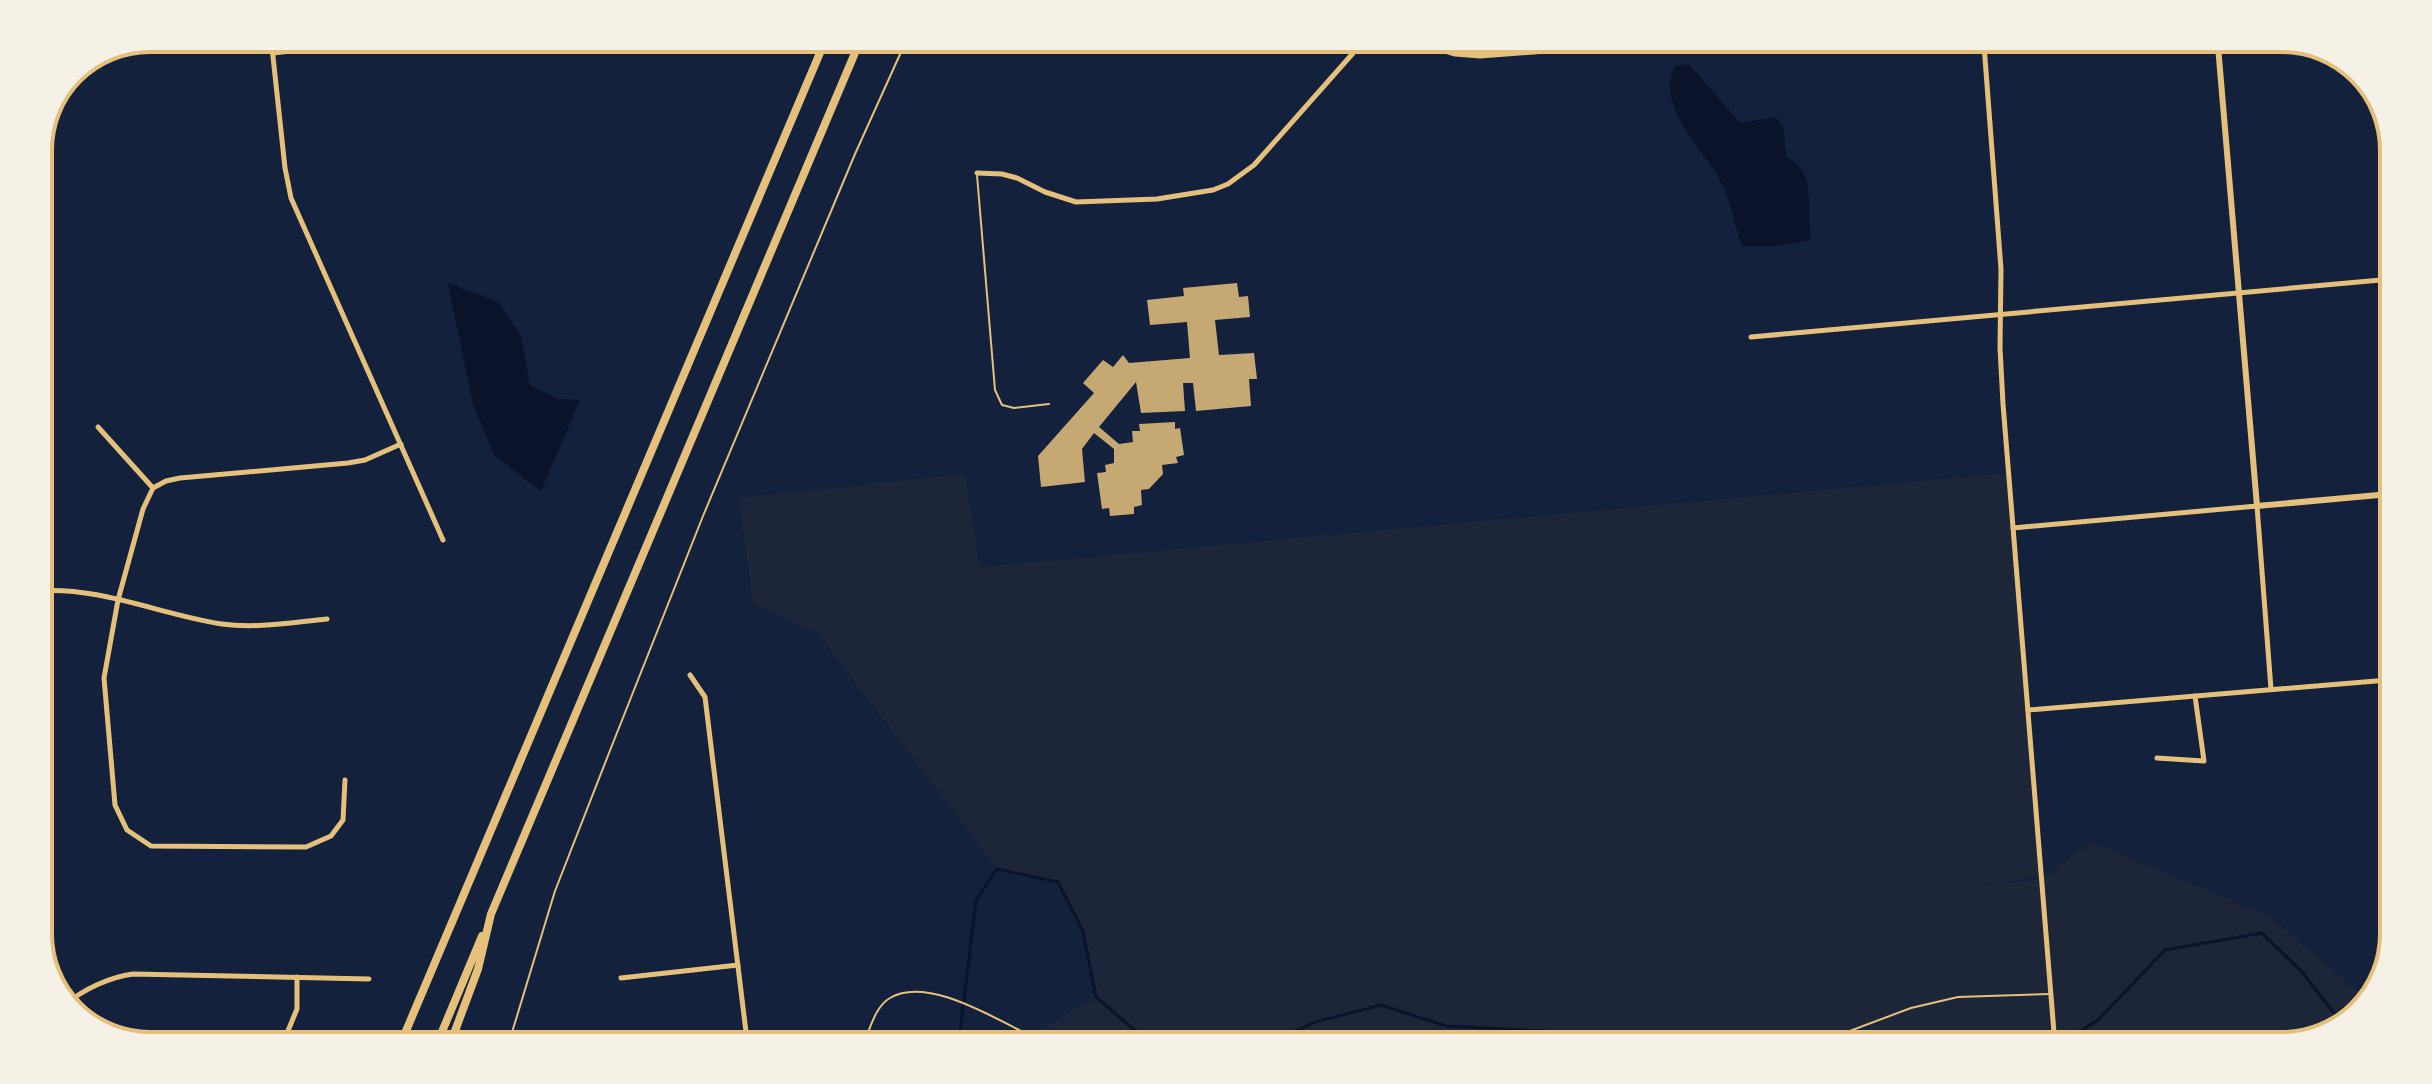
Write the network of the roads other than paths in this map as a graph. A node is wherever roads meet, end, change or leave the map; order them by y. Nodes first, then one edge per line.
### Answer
1 (282, 52) edge
2 (820, 52) edge
3 (855, 52) edge
4 (1354, 52) edge
5 (1449, 52) edge
6 (1533, 52) edge
7 (1985, 52) edge
8 (2218, 52) edge
9 (273, 53) joint
10 (977, 173) joint
11 (2380, 280) edge
12 (2238, 293) junction
13 (2000, 315) junction
14 (1751, 337) dead end
15 (1049, 404) dead end
16 (98, 427) dead end
17 (401, 444) junction
18 (153, 488) junction
19 (2380, 495) edge
20 (2257, 506) junction
21 (2013, 528) junction
22 (443, 540) dead end
23 (52, 590) edge
24 (118, 600) junction
25 (327, 619) dead end
26 (690, 675) dead end
27 (2380, 681) edge
28 (2271, 689) junction
29 (2195, 696) junction
30 (2028, 710) junction
31 (2157, 758) dead end
32 (345, 780) dead end
33 (491, 914) junction
34 (738, 965) junction
35 (297, 977) junction
36 (621, 978) dead end
37 (369, 979) dead end
38 (2051, 994) junction
39 (75, 997) edge
40 (287, 1032) edge
41 (406, 1032) edge
42 (442, 1032) edge
43 (455, 1032) edge
44 (746, 1032) edge
45 (1847, 1032) edge
46 (2054, 1032) edge

1 - 9 street
2 - 41 highway
3 - 33 highway
4 - 10 street
5 - 6 street
7 - 13 street
8 - 12 street
9 - 17 street
10 - 15 lane
11 - 12 street
12 - 13 street
12 - 20 street
13 - 14 street
13 - 21 street
16 - 18 street
17 - 18 street
17 - 22 street
18 - 24 street
19 - 20 street
20 - 21 street
20 - 28 street
21 - 30 street
23 - 24 street
24 - 25 street
24 - 32 street
26 - 34 street
27 - 28 street
28 - 29 street
29 - 30 street
29 - 31 street
30 - 38 street
33 - 42 highway
33 - 43 highway
34 - 36 street
34 - 44 street
35 - 37 street
35 - 39 street
35 - 40 street
38 - 45 lane
38 - 46 street

